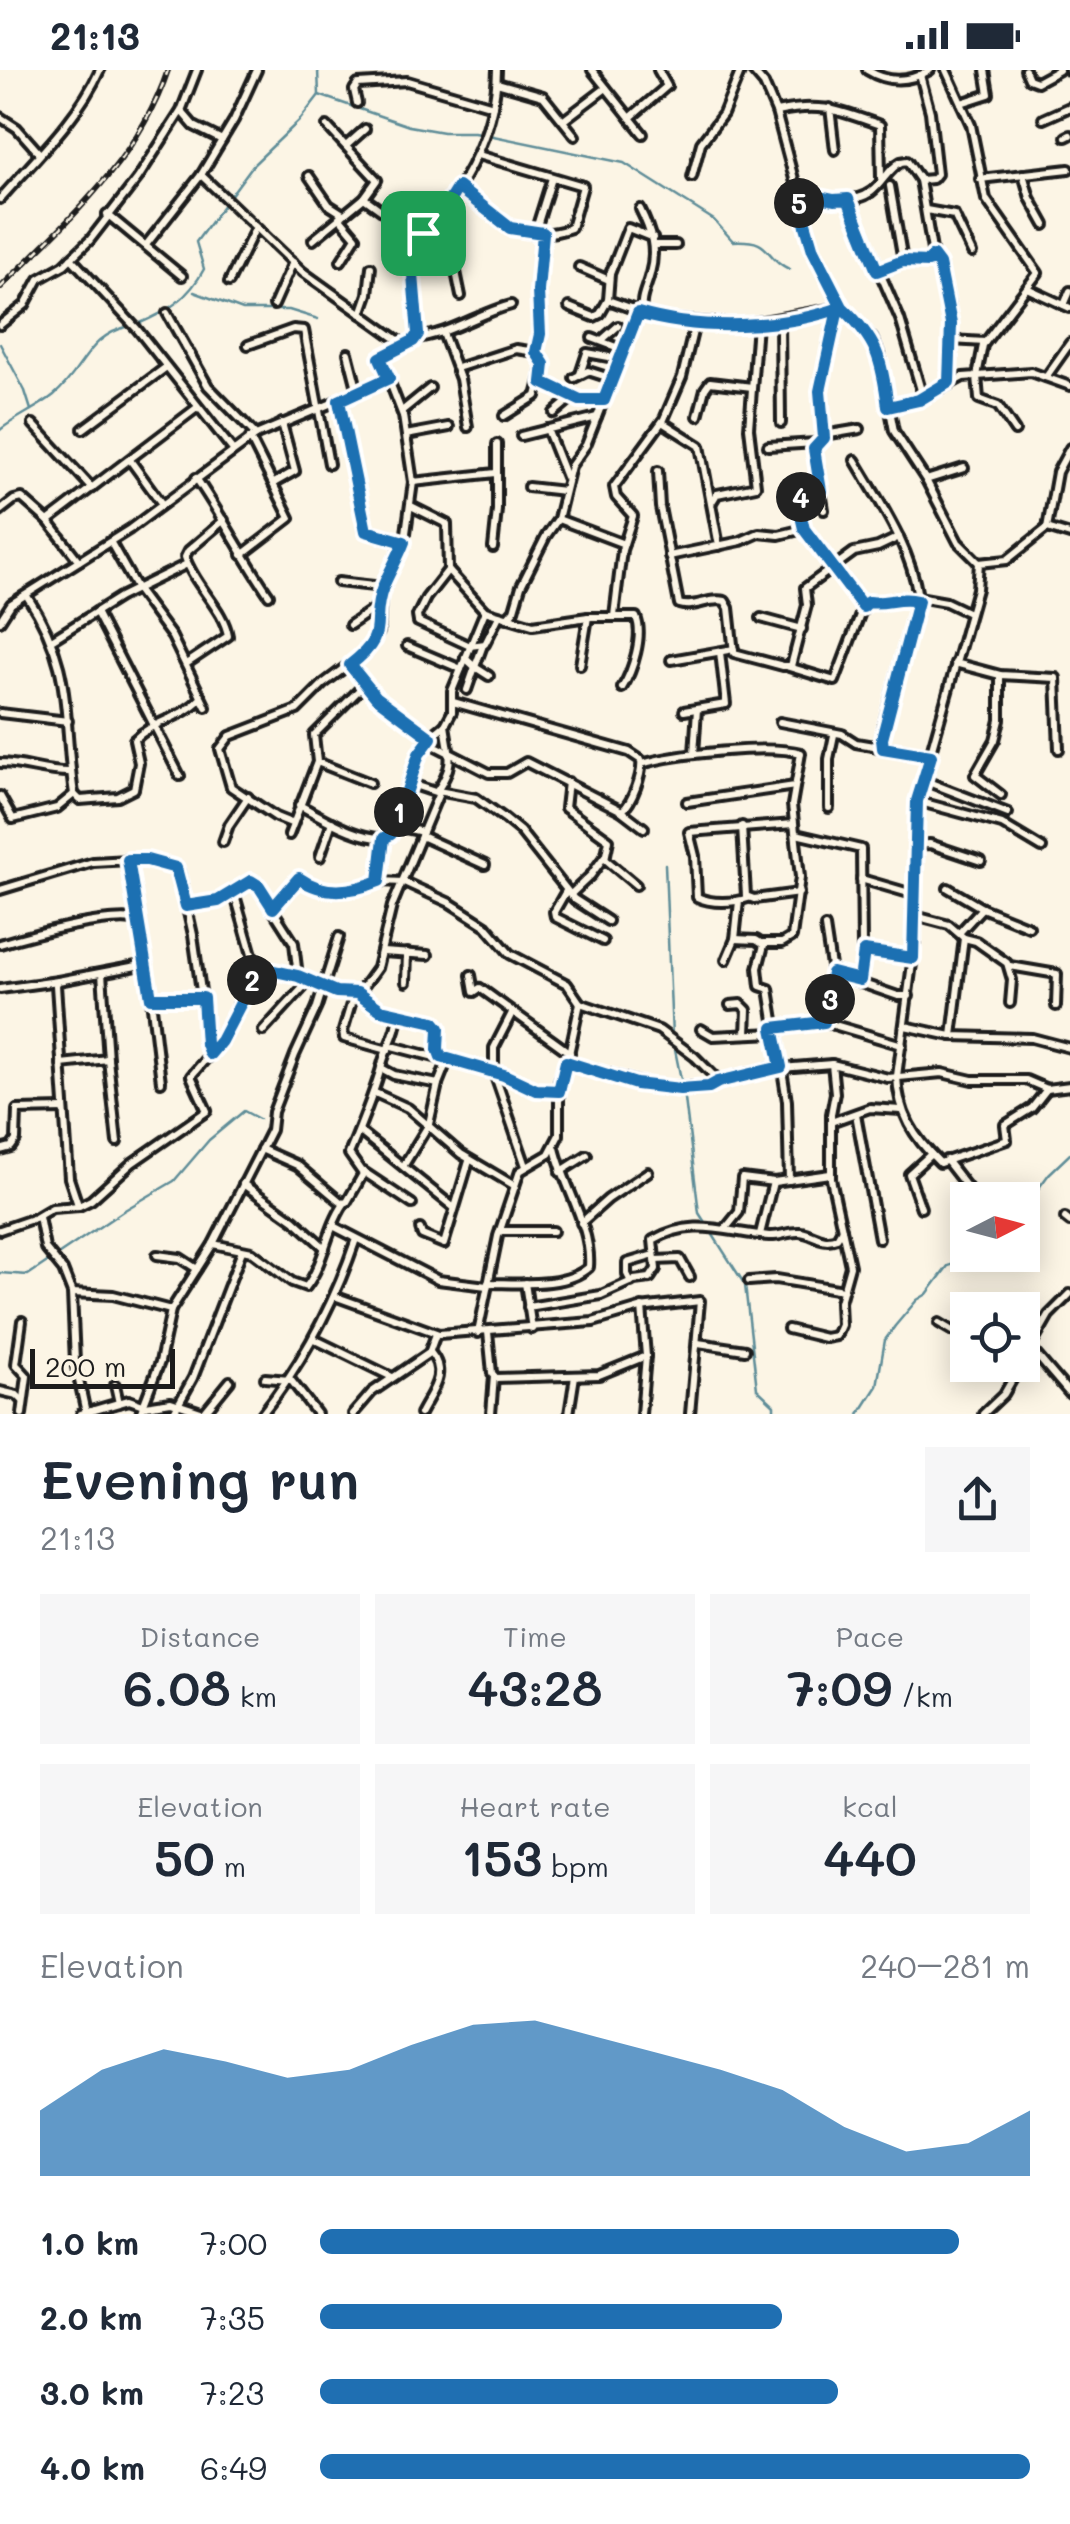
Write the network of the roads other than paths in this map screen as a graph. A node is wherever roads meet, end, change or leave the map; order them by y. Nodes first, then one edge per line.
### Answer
1 (100, 70) edge
2 (197, 70) edge
3 (257, 70) edge
4 (497, 70) edge
5 (592, 70) edge
6 (658, 70) edge
7 (741, 70) edge
8 (752, 70) edge
9 (867, 70) edge
10 (930, 70) edge
11 (946, 70) edge
12 (985, 70) edge
13 (1025, 70) edge
14 (1058, 70) edge
15 (879, 73) edge
16 (920, 76) junction
17 (496, 83) junction
18 (606, 88) junction
19 (357, 103) dead end
20 (961, 103) junction
21 (492, 106) junction
22 (1070, 107) edge
23 (830, 108) junction
24 (181, 111) junction
25 (776, 112) junction
26 (0, 117) edge
27 (630, 118) junction
28 (1043, 119) dead end
29 (564, 120) junction
30 (327, 126) dead end
31 (366, 129) dead end
32 (643, 134) dead end
33 (575, 136) dead end
34 (222, 140) junction
35 (346, 146) junction
36 (835, 150) dead end
37 (40, 154) junction
38 (478, 155) junction
39 (1069, 169) edge
40 (1024, 174) junction
41 (201, 175) junction
42 (882, 175) junction
43 (309, 176) dead end
44 (692, 177) dead end
45 (552, 178) junction
46 (980, 179) junction
47 (920, 180) junction
48 (890, 186) dead end
49 (458, 187) junction
50 (796, 192) junction
51 (364, 198) junction
52 (848, 199) junction
53 (0, 200) edge
54 (640, 208) dead end
55 (926, 210) junction
56 (107, 214) junction
57 (341, 216) junction
58 (1044, 225) dead end
59 (255, 229) junction
60 (426, 230) junction
61 (539, 233) junction
62 (313, 240) dead end
63 (654, 242) junction
64 (146, 245) junction
65 (676, 245) dead end
66 (972, 253) dead end
67 (933, 256) junction
68 (71, 258) junction
69 (341, 261) dead end
70 (903, 261) junction
71 (292, 262) junction
72 (372, 267) dead end
73 (579, 267) dead end
74 (877, 271) junction
75 (942, 274) junction
76 (182, 276) dead end
77 (609, 280) junction
78 (229, 282) dead end
79 (953, 282) dead end
80 (1029, 289) junction
81 (1070, 292) edge
82 (461, 296) dead end
83 (608, 300) junction
84 (274, 305) dead end
85 (511, 305) dead end
86 (1067, 306) edge
87 (569, 308) dead end
88 (840, 308) junction
89 (167, 313) dead end
90 (361, 314) junction
91 (640, 314) junction
92 (780, 320) junction
93 (695, 323) junction
94 (757, 324) junction
95 (0, 325) edge
96 (618, 326) dead end
97 (442, 333) junction
98 (415, 338) junction
99 (592, 338) dead end
100 (602, 340) junction
101 (951, 340) junction
102 (986, 342) junction
103 (1070, 343) edge
104 (248, 344) dead end
105 (405, 344) junction
106 (624, 350) junction
107 (536, 352) junction
108 (348, 354) dead end
109 (620, 360) junction
110 (165, 368) junction
111 (457, 368) junction
112 (977, 376) junction
113 (1046, 377) junction
114 (389, 378) junction
115 (613, 379) junction
116 (542, 382) junction
117 (949, 382) junction
118 (1070, 386) edge
119 (752, 387) junction
120 (430, 388) dead end
121 (358, 392) junction
122 (574, 396) junction
123 (414, 398) junction
124 (923, 398) junction
125 (398, 399) junction
126 (604, 400) junction
127 (339, 401) junction
128 (198, 407) junction
129 (888, 407) junction
130 (318, 409) junction
131 (402, 411) junction
132 (554, 413) dead end
133 (504, 416) dead end
134 (698, 416) dead end
135 (598, 417) junction
136 (282, 422) junction
137 (662, 422) junction
138 (781, 423) dead end
139 (33, 424) dead end
140 (468, 426) dead end
141 (449, 427) dead end
142 (548, 428) junction
143 (84, 429) dead end
144 (860, 430) dead end
145 (1016, 431) dead end
146 (406, 435) junction
147 (824, 435) junction
148 (521, 436) dead end
149 (253, 437) junction
150 (817, 443) junction
151 (496, 444) dead end
152 (768, 446) dead end
153 (1070, 448) edge
154 (232, 450) junction
155 (130, 460) junction
156 (855, 460) dead end
157 (328, 464) dead end
158 (964, 468) dead end
159 (658, 471) dead end
160 (496, 472) junction
161 (196, 478) junction
162 (926, 480) junction
163 (412, 482) junction
164 (567, 482) junction
165 (274, 483) junction
166 (528, 487) dead end
167 (92, 488) junction
168 (821, 491) junction
169 (564, 492) junction
170 (712, 502) junction
171 (162, 504) junction
172 (411, 506) junction
173 (824, 510) dead end
174 (0, 511) edge
175 (558, 519) junction
176 (224, 520) junction
177 (48, 521) junction
178 (1046, 528) junction
179 (804, 529) junction
180 (1070, 535) edge
181 (899, 537) junction
182 (404, 542) junction
183 (111, 543) junction
184 (624, 544) junction
185 (719, 546) junction
186 (492, 548) dead end
187 (242, 555) junction
188 (669, 556) junction
189 (79, 562) junction
190 (979, 563) junction
191 (188, 564) junction
192 (831, 568) junction
193 (448, 570) junction
194 (338, 582) dead end
195 (383, 587) junction
196 (138, 591) junction
197 (268, 595) dead end
198 (27, 596) junction
199 (918, 599) junction
200 (380, 605) junction
201 (863, 607) junction
202 (485, 611) junction
203 (96, 612) junction
204 (968, 613) junction
205 (588, 616) junction
206 (614, 616) junction
207 (503, 617) junction
208 (761, 618) dead end
209 (0, 621) edge
210 (350, 625) dead end
211 (802, 629) junction
212 (52, 639) junction
213 (484, 645) junction
214 (407, 646) dead end
215 (470, 646) junction
216 (734, 648) junction
217 (720, 652) junction
218 (465, 658) junction
219 (671, 660) dead end
220 (955, 663) junction
221 (186, 664) junction
222 (350, 665) junction
223 (580, 665) dead end
224 (475, 667) junction
225 (789, 667) junction
226 (459, 672) junction
227 (1000, 675) junction
228 (489, 676) dead end
229 (470, 678) junction
230 (364, 685) junction
231 (622, 688) dead end
232 (467, 690) dead end
233 (201, 698) junction
234 (452, 701) junction
235 (206, 707) dead end
236 (697, 708) junction
237 (684, 711) dead end
238 (0, 714) edge
239 (68, 721) junction
240 (780, 722) dead end
241 (155, 724) junction
242 (444, 725) junction
243 (834, 735) junction
244 (429, 739) junction
245 (883, 748) junction
246 (1060, 749) dead end
247 (694, 754) junction
248 (452, 756) junction
249 (931, 756) junction
250 (316, 762) junction
251 (0, 763) edge
252 (642, 764) junction
253 (70, 772) junction
254 (180, 776) dead end
255 (923, 780) junction
256 (568, 782) junction
257 (370, 783) dead end
258 (408, 783) junction
259 (795, 786) junction
260 (438, 792) junction
261 (74, 794) junction
262 (1001, 795) dead end
263 (0, 796) edge
264 (248, 797) junction
265 (917, 801) junction
266 (687, 802) dead end
267 (299, 805) junction
268 (829, 808) dead end
269 (622, 811) junction
270 (1008, 813) dead end
271 (332, 822) junction
272 (291, 823) junction
273 (794, 824) junction
274 (395, 826) junction
275 (742, 826) junction
276 (644, 828) dead end
277 (422, 834) junction
278 (796, 834) junction
279 (288, 835) dead end
280 (384, 838) junction
281 (224, 842) dead end
282 (915, 845) junction
283 (1042, 848) dead end
284 (604, 857) junction
285 (320, 858) dead end
286 (128, 860) junction
287 (981, 860) dead end
288 (485, 865) dead end
289 (861, 879) junction
290 (379, 881) junction
291 (404, 882) junction
292 (636, 885) dead end
293 (948, 888) dead end
294 (0, 890) edge
295 (234, 892) junction
296 (568, 892) junction
297 (799, 893) junction
298 (916, 894) junction
299 (748, 898) junction
300 (739, 901) junction
301 (186, 906) junction
302 (273, 908) junction
303 (982, 908) junction
304 (916, 916) junction
305 (140, 921) junction
306 (608, 921) dead end
307 (825, 927) dead end
308 (1030, 927) dead end
309 (962, 935) junction
310 (339, 937) dead end
311 (735, 939) junction
312 (603, 941) dead end
313 (763, 943) junction
314 (0, 944) edge
315 (864, 951) junction
316 (382, 952) junction
317 (407, 953) junction
318 (428, 955) dead end
319 (913, 958) junction
320 (726, 960) dead end
321 (147, 964) junction
322 (1009, 966) junction
323 (257, 972) junction
324 (102, 973) junction
325 (832, 973) junction
326 (470, 975) dead end
327 (298, 976) junction
328 (860, 980) junction
329 (58, 981) junction
330 (308, 981) junction
331 (406, 982) dead end
332 (324, 988) junction
333 (0, 989) edge
334 (357, 993) junction
335 (910, 996) junction
336 (151, 998) junction
337 (203, 998) junction
338 (580, 1002) junction
339 (1010, 1003) dead end
340 (730, 1005) dead end
341 (1056, 1006) dead end
342 (512, 1014) junction
343 (398, 1015) junction
344 (824, 1022) junction
345 (905, 1026) junction
346 (701, 1029) dead end
347 (773, 1030) junction
348 (262, 1031) dead end
349 (746, 1034) junction
350 (952, 1036) junction
351 (902, 1046) junction
352 (390, 1048) junction
353 (1070, 1048) edge
354 (570, 1053) junction
355 (210, 1054) junction
356 (444, 1058) junction
357 (108, 1059) junction
358 (566, 1062) junction
359 (61, 1064) junction
360 (832, 1064) junction
361 (781, 1067) junction
362 (382, 1068) junction
363 (494, 1072) junction
364 (897, 1076) junction
365 (161, 1082) dead end
366 (718, 1082) junction
367 (438, 1084) junction
368 (1070, 1086) edge
369 (1047, 1089) junction
370 (559, 1091) junction
371 (375, 1093) junction
372 (64, 1109) junction
373 (902, 1110) junction
374 (856, 1114) junction
375 (832, 1122) junction
376 (428, 1124) junction
377 (359, 1132) junction
378 (118, 1142) dead end
379 (554, 1146) junction
380 (261, 1149) junction
381 (0, 1150) edge
382 (930, 1154) junction
383 (587, 1155) dead end
384 (469, 1160) junction
385 (946, 1160) junction
386 (404, 1165) junction
387 (526, 1166) junction
388 (363, 1171) junction
389 (560, 1172) junction
390 (648, 1172) dead end
391 (830, 1174) junction
392 (789, 1180) junction
393 (773, 1182) junction
394 (963, 1182) edge
395 (243, 1184) junction
396 (515, 1186) junction
397 (344, 1204) junction
398 (412, 1204) dead end
399 (79, 1206) junction
400 (453, 1207) junction
401 (921, 1208) dead end
402 (39, 1215) junction
403 (581, 1224) junction
404 (334, 1226) junction
405 (726, 1228) junction
406 (420, 1229) dead end
407 (0, 1230) edge
408 (842, 1230) junction
409 (500, 1231) junction
410 (552, 1231) dead end
411 (760, 1234) junction
412 (356, 1239) junction
413 (879, 1239) dead end
414 (213, 1244) junction
415 (326, 1248) junction
416 (242, 1251) junction
417 (157, 1255) dead end
418 (654, 1258) junction
419 (197, 1269) junction
420 (690, 1277) dead end
421 (631, 1282) junction
422 (749, 1282) dead end
423 (525, 1283) junction
424 (488, 1284) junction
425 (844, 1290) junction
426 (72, 1293) junction
427 (1070, 1294) edge
428 (337, 1297) junction
429 (528, 1307) junction
430 (642, 1308) junction
431 (170, 1310) junction
432 (22, 1321) dead end
433 (940, 1323) dead end
434 (532, 1329) junction
435 (788, 1329) dead end
436 (950, 1329) edge
437 (488, 1332) junction
438 (478, 1333) junction
439 (1040, 1333) edge
440 (436, 1334) junction
441 (314, 1339) junction
442 (698, 1342) junction
443 (745, 1350) dead end
444 (430, 1352) junction
445 (646, 1356) junction
446 (1040, 1358) edge
447 (494, 1376) junction
448 (575, 1376) junction
449 (265, 1378) dead end
450 (392, 1378) junction
451 (290, 1379) junction
452 (230, 1381) dead end
453 (1011, 1382) edge
454 (114, 1384) dead end
455 (0, 1391) edge
456 (1070, 1394) edge
457 (24, 1402) junction
458 (119, 1403) junction
459 (179, 1404) junction
460 (144, 1406) junction
461 (84, 1413) edge
462 (22, 1414) edge
463 (140, 1414) edge
464 (173, 1414) edge
465 (205, 1414) edge
466 (262, 1414) edge
467 (318, 1414) edge
468 (353, 1414) edge
469 (420, 1414) edge
470 (491, 1414) edge
471 (569, 1414) edge
472 (641, 1414) edge
473 (690, 1414) edge
474 (983, 1414) edge

1 - 37 street
2 - 24 street
3 - 34 street
4 - 17 street
5 - 18 street
6 - 27 street
7 - 44 street
8 - 25 street
9 - 15 street
10 - 16 street
11 - 20 street
12 - 20 street
13 - 14 street
15 - 16 street
16 - 47 street
17 - 21 street
17 - 29 street
18 - 27 street
18 - 29 street
19 - 21 street
20 - 46 street
21 - 38 street
22 - 28 street
23 - 25 street
23 - 36 street
23 - 42 street
24 - 34 street
24 - 56 street
25 - 50 street
26 - 37 street
27 - 32 street
29 - 33 street
30 - 35 street
31 - 35 street
34 - 41 street
35 - 51 street
37 - 53 street
38 - 45 street
38 - 49 street
39 - 40 street
40 - 46 street
40 - 58 street
41 - 59 street
41 - 64 street
42 - 47 street
42 - 52 street
43 - 57 street
45 - 61 street
45 - 61 street
46 - 80 street
47 - 55 street
48 - 70 street
49 - 60 street
49 - 61 street
50 - 52 street
50 - 88 street
51 - 57 street
51 - 60 street
52 - 74 street
54 - 63 street
55 - 66 street
55 - 67 street
56 - 64 street
56 - 68 street
57 - 62 street
57 - 69 street
59 - 71 street
59 - 78 street
60 - 82 street
60 - 98 street
61 - 107 street
63 - 65 street
63 - 77 street
63 - 91 street
64 - 76 street
67 - 70 street
67 - 75 street
68 - 95 street
68 - 110 street
70 - 74 street
71 - 84 street
71 - 90 street
72 - 90 street
73 - 77 street
74 - 124 street
75 - 79 street
75 - 101 street
77 - 83 street
80 - 86 street
80 - 102 street
81 - 86 street
83 - 87 street
83 - 91 street
85 - 97 street
88 - 92 street
88 - 129 street
88 - 147 street
89 - 149 street
90 - 105 street
91 - 93 street
91 - 106 street
92 - 94 street
92 - 138 street
93 - 94 street
93 - 137 street
94 - 119 street
96 - 100 street
97 - 98 street
97 - 111 street
98 - 105 street
99 - 100 street
100 - 106 street
101 - 102 street
101 - 117 street
102 - 112 street
103 - 113 street
104 - 130 street
105 - 114 street
106 - 109 street
107 - 111 street
107 - 116 street
108 - 121 street
109 - 115 street
109 - 115 street
110 - 128 street
110 - 143 street
111 - 140 street
112 - 113 street
112 - 117 street
112 - 145 street
113 - 118 street
114 - 121 street
114 - 125 street
115 - 126 street
116 - 122 street
116 - 133 street
117 - 124 street
119 - 134 street
119 - 170 street
120 - 123 street
121 - 127 street
122 - 126 street
122 - 132 street
123 - 125 street
123 - 131 street
124 - 129 street
125 - 131 street
126 - 135 street
127 - 130 street
127 - 182 street
128 - 154 street
128 - 155 street
129 - 162 street
130 - 136 street
130 - 157 street
131 - 146 street
135 - 142 street
135 - 164 street
136 - 149 street
136 - 165 street
137 - 170 street
137 - 184 street
139 - 167 street
141 - 146 street
142 - 148 street
142 - 164 street
144 - 147 street
146 - 163 street
147 - 150 street
149 - 154 street
149 - 165 street
150 - 152 street
150 - 168 street
151 - 160 street
153 - 178 street
154 - 161 street
155 - 167 street
155 - 171 street
156 - 181 street
158 - 162 street
159 - 188 street
160 - 163 street
160 - 186 street
161 - 171 street
161 - 176 street
162 - 190 street
163 - 172 street
164 - 169 street
165 - 187 street
166 - 169 street
167 - 177 street
168 - 173 street
168 - 179 street
169 - 175 street
170 - 185 street
171 - 183 street
172 - 182 street
172 - 193 street
174 - 177 street
175 - 184 street
175 - 207 street
176 - 187 street
176 - 191 street
177 - 189 street
178 - 180 street
178 - 190 street
179 - 185 street
179 - 192 street
181 - 192 street
181 - 199 street
182 - 195 street
183 - 189 street
183 - 196 street
184 - 206 street
185 - 188 street
187 - 197 street
188 - 216 street
189 - 198 street
190 - 204 street
191 - 196 street
191 - 221 street
192 - 201 street
192 - 211 street
193 - 202 street
193 - 215 street
194 - 195 street
195 - 200 street
196 - 203 street
196 - 221 street
198 - 209 street
198 - 212 street
199 - 201 street
199 - 204 street
199 - 245 street
200 - 210 street
200 - 222 street
201 - 225 street
202 - 207 street
202 - 215 street
203 - 212 street
203 - 241 street
204 - 220 street
205 - 206 street
205 - 207 street
205 - 223 street
206 - 231 street
207 - 213 street
208 - 211 street
211 - 225 street
212 - 239 street
213 - 215 street
213 - 224 street
214 - 226 street
215 - 218 street
216 - 217 street
216 - 225 street
217 - 219 street
217 - 236 street
218 - 224 street
218 - 226 street
220 - 227 street
220 - 249 street
221 - 233 street
222 - 230 street
222 - 264 street
224 - 228 street
224 - 229 street
226 - 229 street
226 - 234 street
227 - 246 street
227 - 262 street
229 - 232 street
230 - 244 street
230 - 250 street
233 - 235 street
233 - 241 street
234 - 242 street
234 - 252 street
236 - 237 street
236 - 247 street
238 - 239 street
239 - 253 street
240 - 243 street
241 - 254 street
241 - 261 street
242 - 244 street
242 - 248 street
243 - 245 street
243 - 268 street
244 - 248 street
244 - 258 street
245 - 249 street
247 - 252 street
247 - 259 street
248 - 256 street
248 - 260 street
249 - 255 street
250 - 257 street
250 - 267 street
251 - 253 street
252 - 269 street
253 - 261 street
255 - 265 street
255 - 270 street
256 - 269 street
256 - 284 street
258 - 260 street
258 - 274 street
259 - 266 street
259 - 273 street
260 - 277 street
260 - 296 street
261 - 263 street
264 - 272 street
264 - 281 street
265 - 282 street
265 - 283 street
267 - 271 street
267 - 272 street
269 - 276 street
271 - 280 street
271 - 285 street
272 - 279 street
273 - 275 street
273 - 278 street
274 - 277 street
274 - 280 street
275 - 299 street
275 - 300 street
277 - 288 street
277 - 291 street
278 - 289 street
278 - 297 street
280 - 290 street
282 - 287 street
282 - 298 street
284 - 292 street
284 - 296 street
286 - 294 street
286 - 301 street
286 - 305 street
289 - 298 street
289 - 315 street
290 - 291 street
290 - 302 street
291 - 316 street
291 - 338 street
293 - 303 street
295 - 301 street
295 - 302 street
295 - 323 street
296 - 306 street
296 - 312 street
297 - 299 street
297 - 313 street
298 - 304 street
299 - 300 street
300 - 311 street
301 - 337 street
302 - 327 street
303 - 308 street
303 - 309 street
304 - 309 street
304 - 319 street
305 - 314 street
305 - 321 street
307 - 325 street
309 - 322 street
309 - 350 street
310 - 332 street
311 - 313 street
311 - 320 street
313 - 347 street
315 - 319 street
315 - 328 street
316 - 317 street
316 - 334 street
317 - 318 street
317 - 331 street
319 - 335 street
321 - 324 street
321 - 336 street
322 - 339 street
322 - 341 street
323 - 327 street
323 - 355 street
324 - 329 street
324 - 357 street
325 - 328 street
325 - 344 street
326 - 342 street
327 - 330 street
328 - 335 street
329 - 333 street
329 - 359 street
330 - 332 street
330 - 348 street
332 - 334 street
332 - 380 street
334 - 343 street
334 - 352 street
335 - 345 street
336 - 337 street
336 - 365 street
337 - 355 street
338 - 354 street
338 - 366 street
340 - 349 street
342 - 354 street
342 - 363 street
343 - 352 street
343 - 356 street
344 - 347 street
344 - 351 street
345 - 350 street
345 - 351 street
346 - 349 street
347 - 349 street
347 - 361 street
350 - 353 street
351 - 364 street
352 - 356 street
352 - 362 street
354 - 358 street
355 - 399 street
356 - 363 street
356 - 367 street
357 - 359 street
357 - 378 street
358 - 366 street
358 - 370 street
359 - 372 street
360 - 361 street
360 - 364 street
360 - 375 street
361 - 366 street
361 - 392 street
362 - 367 street
362 - 371 street
363 - 370 street
363 - 387 street
364 - 369 street
364 - 373 street
367 - 376 street
368 - 369 street
369 - 385 street
370 - 379 street
371 - 376 street
371 - 377 street
372 - 381 street
372 - 399 street
373 - 374 street
373 - 382 street
374 - 375 street
374 - 413 street
375 - 391 street
376 - 384 street
376 - 386 street
377 - 386 street
377 - 388 street
379 - 387 street
379 - 389 street
380 - 395 street
380 - 397 street
382 - 385 street
382 - 401 street
383 - 389 street
384 - 396 street
384 - 400 street
385 - 394 street
386 - 400 street
387 - 396 street
388 - 397 street
388 - 398 street
389 - 403 street
390 - 403 street
391 - 392 street
391 - 408 street
392 - 393 street
393 - 405 street
393 - 411 street
395 - 414 street
395 - 415 street
396 - 409 street
397 - 404 street
399 - 402 street
400 - 406 street
402 - 407 street
402 - 426 street
403 - 423 street
404 - 412 street
404 - 415 street
405 - 411 street
405 - 418 street
408 - 411 street
408 - 425 street
409 - 410 street
409 - 424 street
412 - 424 street
412 - 428 street
414 - 416 street
414 - 419 street
415 - 416 street
416 - 459 street
417 - 419 street
418 - 420 street
418 - 421 street
418 - 421 street
419 - 431 street
421 - 429 street
422 - 425 street
423 - 424 street
423 - 429 street
424 - 438 street
425 - 435 street
426 - 431 street
426 - 461 street
427 - 439 street
428 - 440 street
428 - 441 street
429 - 434 street
430 - 434 street
430 - 442 street
430 - 445 street
431 - 460 street
432 - 457 street
433 - 436 street
434 - 437 street
437 - 438 street
437 - 447 street
438 - 440 street
440 - 444 street
441 - 450 street
441 - 451 street
442 - 443 street
442 - 473 street
444 - 450 street
444 - 469 street
445 - 448 street
445 - 472 street
446 - 456 street
447 - 448 street
447 - 470 street
448 - 471 street
449 - 451 street
450 - 468 street
451 - 466 street
451 - 467 street
452 - 465 street
453 - 474 street
454 - 458 street
455 - 457 street
457 - 462 street
458 - 460 street
458 - 461 street
459 - 460 street
459 - 464 street
459 - 465 street
460 - 463 street

